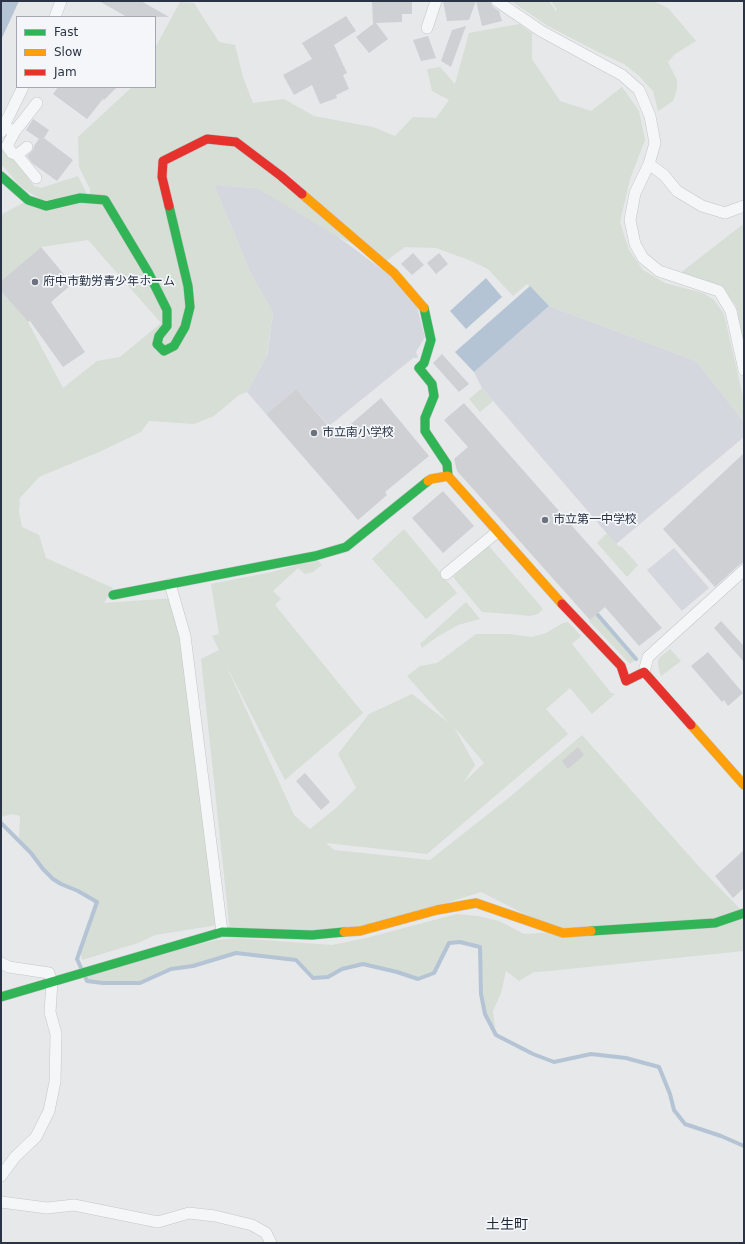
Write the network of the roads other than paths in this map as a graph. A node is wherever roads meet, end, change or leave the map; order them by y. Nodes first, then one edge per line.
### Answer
1 (61, 1) edge
2 (436, 1) edge
3 (497, 1) edge
4 (55, 16) edge
5 (427, 28) dead end
6 (22, 88) edge
7 (37, 103) dead end
8 (2, 129) edge
9 (15, 131) junction
10 (27, 148) dead end
11 (17, 155) junction
12 (649, 164) junction
13 (1, 176) edge
14 (36, 178) dead end
15 (744, 206) edge
16 (744, 370) edge
17 (448, 476) junction
18 (497, 532) junction
19 (744, 570) edge
20 (446, 574) dead end
21 (170, 584) junction
22 (113, 595) dead end
23 (644, 672) junction
24 (744, 785) edge
25 (744, 913) edge
26 (222, 932) junction
27 (1, 963) edge
28 (52, 982) junction
29 (1, 997) edge
30 (1, 1176) edge
31 (1, 1202) edge
32 (271, 1243) edge

1 - 4 street
2 - 5 street
3 - 12 street
6 - 8 street
7 - 9 street
8 - 9 street
9 - 11 street
10 - 11 street
11 - 14 street
12 - 15 street
12 - 16 street
13 - 17 street
17 - 18 street
17 - 21 street
18 - 20 street
18 - 23 street
19 - 23 street
21 - 22 street
21 - 26 street
23 - 24 street
25 - 26 street
26 - 28 street
27 - 28 street
28 - 29 street
28 - 30 street
31 - 32 street

